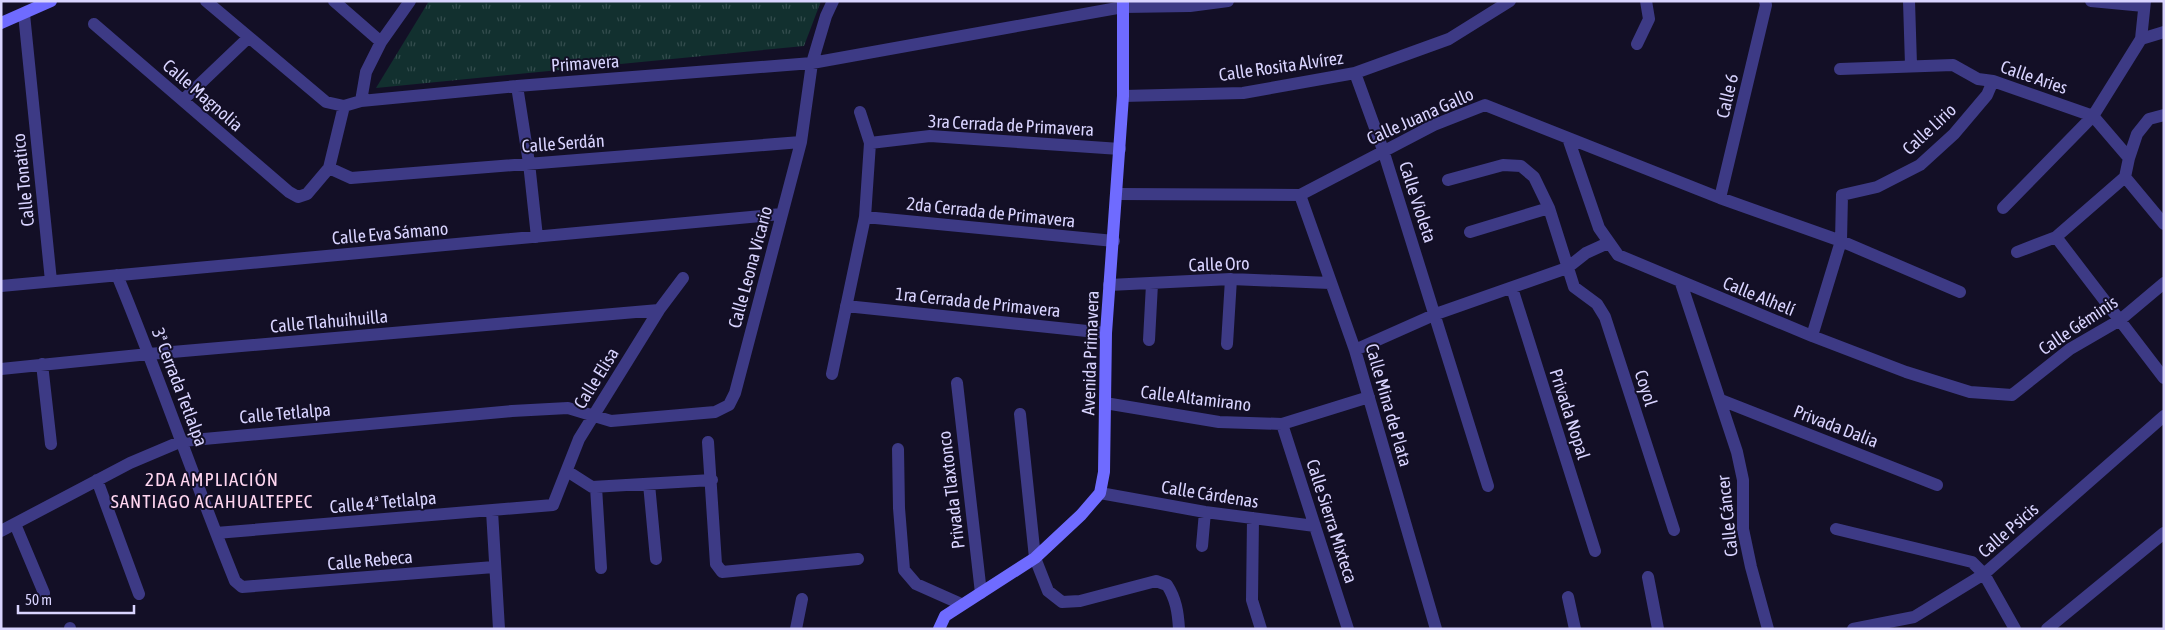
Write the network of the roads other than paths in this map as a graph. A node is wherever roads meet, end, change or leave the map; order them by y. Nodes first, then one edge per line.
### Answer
1 (51, 1) edge
2 (206, 1) edge
3 (334, 1) edge
4 (410, 1) edge
5 (833, 1) edge
6 (1228, 1) edge
7 (1510, 1) edge
8 (1646, 1) edge
9 (1766, 1) edge
10 (1909, 1) edge
11 (2091, 1) edge
12 (1123, 4) edge
13 (2144, 4) edge
14 (24, 14) junction
15 (1, 23) edge
16 (94, 24) dead end
17 (2164, 32) edge
18 (248, 38) junction
19 (2141, 39) junction
20 (381, 42) junction
21 (1636, 44) dead end
22 (812, 63) junction
23 (1911, 65) junction
24 (1840, 69) dead end
25 (1355, 73) junction
26 (1993, 81) junction
27 (517, 86) junction
28 (1123, 96) junction
29 (183, 100) junction
30 (361, 101) junction
31 (344, 106) junction
32 (860, 112) dead end
33 (2164, 115) edge
34 (2093, 116) junction
35 (1568, 138) junction
36 (801, 142) junction
37 (870, 143) junction
38 (1120, 149) junction
39 (1383, 150) junction
40 (2129, 158) junction
41 (529, 163) junction
42 (329, 168) junction
43 (2125, 177) junction
44 (1448, 180) dead end
45 (1117, 194) junction
46 (1300, 194) junction
47 (1720, 198) junction
48 (1548, 208) junction
49 (2003, 208) dead end
50 (782, 214) junction
51 (865, 217) junction
52 (2164, 224) edge
53 (1470, 232) dead end
54 (537, 237) junction
55 (2056, 237) junction
56 (1114, 241) junction
57 (1841, 241) junction
58 (1608, 243) junction
59 (2017, 252) dead end
60 (1568, 268) junction
61 (117, 275) junction
62 (683, 278) dead end
63 (1231, 279) junction
64 (51, 281) junction
65 (1330, 283) junction
66 (1681, 283) junction
67 (2164, 283) edge
68 (1152, 284) junction
69 (1109, 285) junction
70 (1, 286) edge
71 (1512, 288) junction
72 (1960, 292) dead end
73 (846, 306) junction
74 (659, 310) junction
75 (1436, 314) junction
76 (2120, 320) junction
77 (1106, 333) junction
78 (1812, 336) junction
79 (1149, 340) dead end
80 (1227, 344) dead end
81 (1355, 350) junction
82 (149, 354) junction
83 (42, 364) junction
84 (1, 369) edge
85 (832, 374) dead end
86 (2164, 378) edge
87 (956, 383) dead end
88 (2012, 395) joint
89 (1369, 397) junction
90 (1721, 400) junction
91 (1105, 403) junction
92 (1020, 414) dead end
93 (2164, 416) edge
94 (592, 417) junction
95 (1282, 424) junction
96 (182, 441) junction
97 (708, 442) dead end
98 (51, 444) dead end
99 (898, 449) dead end
100 (567, 471) junction
101 (98, 480) junction
102 (712, 480) junction
103 (649, 484) junction
104 (1937, 485) dead end
105 (1488, 486) dead end
106 (596, 487) junction
107 (1100, 494) junction
108 (553, 505) joint
109 (492, 511) junction
110 (1205, 512) junction
111 (1253, 518) junction
112 (15, 524) junction
113 (1315, 526) junction
114 (1836, 528) dead end
115 (1674, 530) dead end
116 (1, 532) edge
117 (216, 533) junction
118 (2164, 534) edge
119 (1202, 546) dead end
120 (1595, 551) dead end
121 (1035, 558) junction
122 (656, 559) dead end
123 (858, 559) dead end
124 (494, 567) junction
125 (602, 568) dead end
126 (1984, 574) junction
127 (1648, 577) dead end
128 (249, 588) joint
129 (44, 593) dead end
130 (981, 593) junction
131 (139, 594) dead end
132 (1568, 598) dead end
133 (802, 599) dead end
134 (961, 604) junction
135 (1916, 623) edge
136 (499, 629) edge
137 (796, 629) edge
138 (939, 629) edge
139 (1179, 629) edge
140 (1261, 629) edge
141 (1348, 629) edge
142 (1436, 629) edge
143 (1575, 629) edge
144 (1658, 629) edge
145 (1768, 629) edge
146 (1854, 629) edge
147 (2015, 629) edge
148 (2048, 629) edge

1 - 14 street
2 - 18 street
3 - 20 street
4 - 20 street
5 - 22 street, Calle Leona Vicario
6 - 12 street, Primavera
7 - 25 street, Calle Rosita Alvírez
8 - 21 street
9 - 47 street, Calle 6
10 - 23 street
11 - 13 street
12 - 22 street, Primavera
12 - 28 street, Avenida Primavera
13 - 19 street
14 - 15 street
14 - 64 street, Calle Tonatico
16 - 29 street, Calle Magnolia
17 - 19 street
18 - 29 street
18 - 31 street
19 - 34 street
20 - 30 street
22 - 27 street, Primavera
22 - 36 street, Calle Leona Vicario
23 - 24 street, Calle Aries
23 - 26 street, Calle Aries
25 - 28 street, Calle Rosita Alvírez
25 - 39 street, Calle Violeta
26 - 34 street, Calle Aries
26 - 57 street, Calle Lirio
27 - 30 street, Primavera
27 - 41 street
28 - 38 street, Avenida Primavera
29 - 42 street, Calle Magnolia
30 - 31 street, Primavera
31 - 42 street
32 - 37 street
33 - 40 street
34 - 40 street
34 - 49 street
35 - 39 street, Calle Juana Gallo
35 - 47 street, Calle Juana Gallo
35 - 58 street, Calle Alhelí
36 - 41 street, Calle Serdán
36 - 50 street, Calle Leona Vicario
37 - 38 street, 3ra Cerrada de Primavera
37 - 51 street
38 - 45 street, Avenida Primavera
39 - 46 street, Calle Juana Gallo
39 - 75 street, Calle Violeta
40 - 43 street
41 - 42 street, Calle Serdán
41 - 54 street
43 - 52 street
43 - 55 street
44 - 48 street
45 - 46 street, Calle Juana Gallo
45 - 56 street, Avenida Primavera
46 - 65 street, Calle Mina de Plata
47 - 57 street, Calle Juana Gallo
48 - 53 street
48 - 60 street
50 - 54 street, Calle Eva Sámano
50 - 94 street, Calle Leona Vicario
51 - 56 street, 2da Cerrada de Primavera
51 - 73 street
54 - 61 street, Calle Eva Sámano
55 - 59 street
55 - 76 street
56 - 69 street, Avenida Primavera
57 - 72 street, Calle Juana Gallo
57 - 78 street, Calle Lirio
58 - 60 street
58 - 66 street, Calle Alhelí
60 - 71 street
60 - 115 street, Coyol
61 - 64 street, Calle Eva Sámano
61 - 82 street, 3ª Cerrada Tetlalpa
62 - 74 street, Calle Elisa
63 - 65 street, Calle Oro
63 - 68 street, Calle Oro
63 - 80 street
64 - 70 street, Calle Eva Sámano
65 - 81 street, Calle Mina de Plata
66 - 78 street, Calle Alhelí
66 - 90 street, Calle Cáncer
67 - 76 street, Calle Géminis
68 - 69 street, Calle Oro
68 - 79 street
69 - 77 street, Avenida Primavera
71 - 75 street
71 - 120 street, Privada Nopal
73 - 77 street, 1ra Cerrada de Primavera
73 - 85 street
74 - 82 street, Calle Tlahuihuilla
74 - 94 street, Calle Elisa
75 - 81 street
75 - 105 street, Calle Violeta
76 - 86 street
76 - 88 street, Calle Géminis
77 - 91 street, Avenida Primavera
78 - 88 street, Calle Alhelí
81 - 89 street, Calle Mina de Plata
82 - 83 street, Calle Tlahuihuilla
82 - 96 street, 3ª Cerrada Tetlalpa
83 - 84 street, Calle Tlahuihuilla
83 - 98 street
87 - 130 street, Privada Tlaxtonco
89 - 95 street, Calle Altamirano
89 - 142 street, Calle Mina de Plata
90 - 104 street, Privada Dalia
90 - 145 street, Calle Cáncer
91 - 95 street, Calle Altamirano
91 - 107 street, Avenida Primavera
92 - 121 street
93 - 126 street, Calle Psicis
94 - 96 street, Calle Tetlalpa
94 - 100 street, Calle Elisa
95 - 113 street, Calle Sierra Mixteca
96 - 101 street, Calle Tetlalpa
96 - 117 street, 3ª Cerrada Tetlalpa
97 - 102 street
99 - 134 street
100 - 106 street
100 - 108 street, Calle Elisa
101 - 112 street, Calle Tetlalpa
101 - 131 street
102 - 103 street
102 - 123 street
103 - 106 street
103 - 122 street
106 - 125 street
107 - 110 street, Calle Cárdenas
107 - 121 street
108 - 109 street, Calle 4ª Tetlalpa
109 - 117 street, Calle 4ª Tetlalpa
109 - 124 street
110 - 111 street, Calle Cárdenas
110 - 119 street
111 - 113 street, Calle Cárdenas
111 - 140 street
112 - 116 street, Calle Tetlalpa
112 - 129 street
113 - 141 street, Calle Sierra Mixteca
114 - 126 street
117 - 128 street, 3ª Cerrada Tetlalpa
118 - 148 street
121 - 130 street
121 - 139 street
124 - 128 street, Calle Rebeca
124 - 136 street
126 - 135 street, Calle Psicis
126 - 147 street
127 - 144 street
130 - 134 street
132 - 143 street
133 - 137 street
134 - 138 street
135 - 146 street, Calle Psicis

